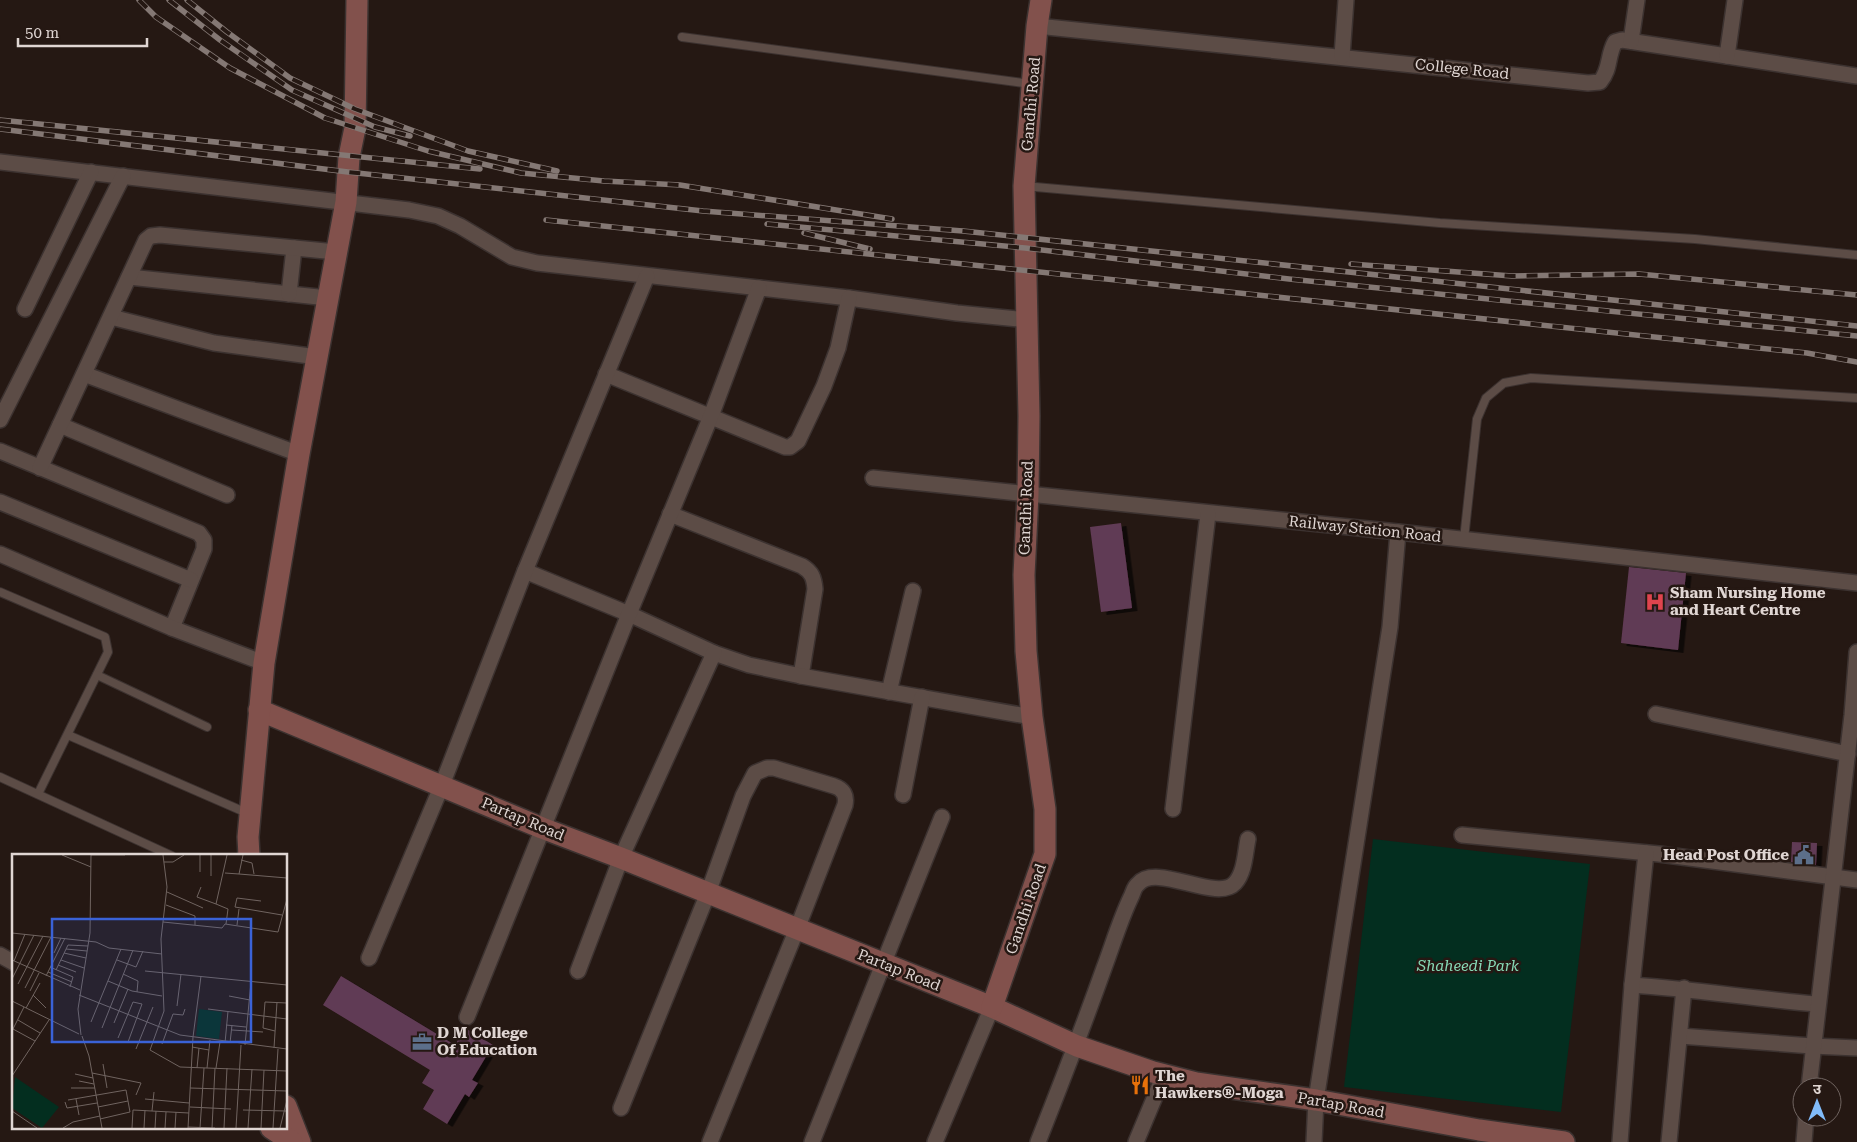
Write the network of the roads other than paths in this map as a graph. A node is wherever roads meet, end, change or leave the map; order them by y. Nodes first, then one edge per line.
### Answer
1 (357, 0) edge
2 (1041, 0) edge
3 (1346, 0) edge
4 (1637, 0) edge
5 (1735, 0) edge
6 (1037, 26) junction
7 (682, 37) dead end
8 (1631, 41) junction
9 (1342, 56) junction
10 (1727, 56) junction
11 (1857, 76) edge
12 (1033, 84) junction
13 (0, 162) edge
14 (91, 172) junction
15 (123, 176) junction
16 (1024, 186) junction
17 (346, 202) junction
18 (294, 248) junction
19 (336, 252) junction
20 (1857, 255) edge
21 (647, 276) junction
22 (129, 277) junction
23 (759, 288) junction
24 (289, 294) junction
25 (328, 298) junction
26 (849, 298) junction
27 (25, 309) dead end
28 (111, 317) junction
29 (1028, 320) junction
30 (317, 357) junction
31 (84, 374) junction
32 (606, 374) junction
33 (1857, 398) edge
34 (711, 416) junction
35 (0, 420) edge
36 (60, 425) junction
37 (0, 450) edge
38 (299, 454) junction
39 (40, 468) junction
40 (873, 478) dead end
41 (1028, 494) junction
42 (227, 495) dead end
43 (0, 502) edge
44 (670, 514) junction
45 (1208, 514) junction
46 (1398, 532) junction
47 (1464, 539) junction
48 (0, 554) edge
49 (525, 571) junction
50 (191, 580) junction
51 (1857, 583) edge
52 (913, 591) dead end
53 (0, 592) edge
54 (629, 614) junction
55 (172, 628) junction
56 (714, 652) junction
57 (1857, 652) edge
58 (264, 663) junction
59 (97, 675) junction
60 (801, 676) junction
61 (890, 692) junction
62 (922, 697) junction
63 (259, 710) junction
64 (1656, 714) dead end
65 (1855, 715) edge
66 (1032, 717) junction
67 (207, 727) dead end
68 (68, 735) junction
69 (1848, 754) junction
70 (0, 777) edge
71 (442, 785) junction
72 (38, 794) junction
73 (903, 795) dead end
74 (1173, 809) dead end
75 (250, 815) junction
76 (942, 817) dead end
77 (542, 828) junction
78 (1462, 835) dead end
79 (1248, 839) dead end
80 (1646, 853) junction
81 (168, 854) edge
82 (249, 854) edge
83 (621, 858) junction
84 (1832, 876) junction
85 (1857, 880) edge
86 (708, 893) junction
87 (797, 929) junction
88 (0, 955) edge
89 (369, 958) dead end
90 (12, 962) edge
91 (883, 963) junction
92 (578, 971) dead end
93 (1632, 985) junction
94 (1684, 988) junction
95 (1817, 1004) junction
96 (992, 1007) junction
97 (467, 1017) dead end
98 (1680, 1036) junction
99 (1076, 1046) junction
100 (1812, 1046) junction
101 (1857, 1048) edge
102 (1164, 1075) junction
103 (1810, 1077) edge
104 (1316, 1100) junction
105 (621, 1108) dead end
106 (288, 1111) edge
107 (1805, 1127) edge
108 (275, 1130) edge
109 (1478, 1136) edge
110 (292, 1142) edge
111 (300, 1142) edge
112 (710, 1142) edge
113 (812, 1142) edge
114 (935, 1142) edge
115 (1038, 1142) edge
116 (1136, 1142) edge
117 (1314, 1142) edge
118 (1564, 1142) edge
119 (1620, 1142) edge
120 (1669, 1142) edge
121 (1804, 1142) edge

1 - 17 street
2 - 6 street, Gandhi Road
3 - 9 street
4 - 8 street
5 - 10 street
6 - 9 street, College Road
6 - 12 street, Gandhi Road
7 - 12 lane
8 - 9 street, College Road
8 - 10 street
10 - 11 street
12 - 16 street, Gandhi Road
13 - 14 street
14 - 15 street
14 - 27 street
15 - 17 street
15 - 35 street
16 - 20 lane
16 - 29 street, Gandhi Road
17 - 19 street
17 - 21 street
18 - 19 street
18 - 22 street
18 - 24 street
19 - 25 street
21 - 23 street
21 - 32 street
22 - 24 street
22 - 28 street
23 - 26 street
23 - 34 street
24 - 25 street
25 - 30 street
26 - 29 street
26 - 34 street
28 - 30 street
28 - 31 street
29 - 41 street, Gandhi Road
30 - 38 street
31 - 36 street
31 - 38 street
32 - 34 street
32 - 49 street
33 - 47 lane
34 - 44 street
36 - 39 street
36 - 42 street
37 - 39 street
38 - 58 street
39 - 50 street
40 - 41 street, Railway Station Road
41 - 45 street, Railway Station Road
41 - 66 street, Gandhi Road
43 - 50 street
44 - 54 street
44 - 60 street
45 - 46 street, Railway Station Road
45 - 74 street
46 - 47 street, Railway Station Road
46 - 104 street
47 - 51 street, Railway Station Road
48 - 55 street
49 - 54 street
49 - 71 street
50 - 55 street
52 - 61 street
53 - 59 lane
54 - 56 street
54 - 77 street
55 - 58 street
56 - 60 street
56 - 83 street
57 - 65 street
58 - 63 street
59 - 67 lane
59 - 68 lane
60 - 61 street
61 - 62 street
62 - 66 street
62 - 73 street
63 - 71 street, Partap Road
63 - 75 street
64 - 69 street
65 - 69 street
66 - 96 street, Gandhi Road
68 - 72 lane
68 - 75 lane
69 - 84 street
70 - 72 lane
71 - 77 street, Partap Road
71 - 89 street
72 - 81 lane
75 - 82 street
76 - 91 street
77 - 83 street, Partap Road
77 - 97 street
78 - 80 street
79 - 99 street
80 - 84 street
80 - 93 street
83 - 86 street, Partap Road
83 - 92 street
84 - 85 street
84 - 95 street
86 - 87 street, Partap Road
86 - 87 street
86 - 105 street
87 - 91 street, Partap Road
87 - 112 street
88 - 90 street
91 - 96 street, Partap Road
91 - 113 street
93 - 94 street
93 - 119 street
94 - 95 street
94 - 98 street
95 - 100 street
96 - 99 street, Partap Road
96 - 114 street
98 - 100 street
98 - 120 street
99 - 102 street, Partap Road
99 - 115 street
100 - 101 street
100 - 103 street
102 - 104 street, Partap Road
102 - 116 street
104 - 109 street, Partap Road
104 - 117 street
106 - 111 street
107 - 121 street
108 - 110 street
109 - 118 street, Partap Road

